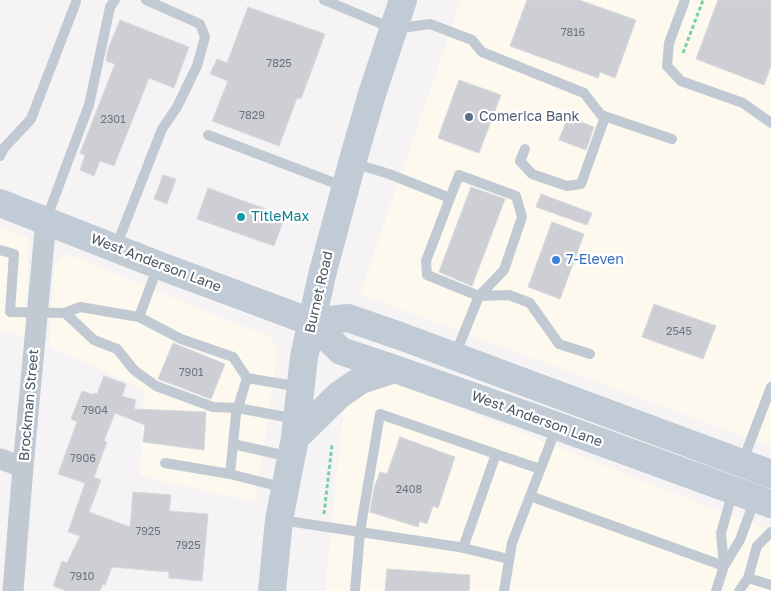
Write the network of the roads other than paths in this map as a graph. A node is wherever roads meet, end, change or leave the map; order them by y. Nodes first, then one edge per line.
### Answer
1 (115, 0) edge
2 (146, 0) edge
3 (324, 0) edge
4 (403, 0) edge
5 (685, 0) edge
6 (76, 2) dead end
7 (394, 29) junction
8 (605, 117) junction
9 (771, 123) edge
10 (208, 135) dead end
11 (672, 139) dead end
12 (525, 149) dead end
13 (0, 156) edge
14 (349, 175) junction
15 (450, 198) junction
16 (0, 203) edge
17 (46, 220) junction
18 (115, 248) junction
19 (0, 250) edge
20 (158, 265) junction
21 (479, 296) junction
22 (65, 312) junction
23 (37, 313) junction
24 (139, 317) junction
25 (311, 322) junction
26 (590, 354) dead end
27 (454, 356) junction
28 (395, 369) junction
29 (248, 378) junction
30 (300, 387) junction
31 (771, 387) edge
32 (238, 408) junction
33 (557, 426) junction
34 (294, 438) junction
35 (233, 444) junction
36 (496, 454) junction
37 (0, 459) edge
38 (165, 463) dead end
39 (23, 467) junction
40 (762, 468) edge
41 (540, 469) junction
42 (230, 474) junction
43 (285, 488) junction
44 (530, 496) junction
45 (753, 497) edge
46 (279, 520) junction
47 (360, 532) junction
48 (771, 532) edge
49 (463, 548) junction
50 (509, 559) junction
51 (724, 566) junction
52 (748, 578) junction
53 (771, 585) edge
54 (13, 591) edge
55 (272, 591) edge
56 (355, 591) edge
57 (504, 591) edge
58 (716, 591) edge
59 (739, 591) edge

1 - 17 lane
2 - 18 lane
3 - 7 lane
4 - 7 main road, Burnet Road
5 - 9 lane
6 - 13 lane
7 - 8 lane
7 - 14 main road, Burnet Road
8 - 11 lane
8 - 12 lane
10 - 14 lane
14 - 15 lane
14 - 25 main road, Burnet Road
15 - 21 lane
15 - 21 lane
16 - 17 main road, West Anderson Lane
17 - 18 main road, West Anderson Lane
17 - 23 street, Brockman Street
18 - 20 main road, West Anderson Lane
19 - 23 lane
20 - 24 lane
20 - 25 main road, West Anderson Lane
21 - 26 lane
21 - 27 lane
22 - 23 lane
22 - 24 lane
22 - 32 lane
23 - 39 street, Brockman Street
24 - 29 lane
25 - 27 main road, West Anderson Lane
25 - 28 main road, West Anderson Lane
25 - 30 main road, Burnet Road
27 - 40 main road, West Anderson Lane
28 - 33 main road, West Anderson Lane
28 - 34 main road
29 - 30 lane
29 - 32 lane
30 - 34 main road, Burnet Road
31 - 40 lane
32 - 34 lane
32 - 35 lane
33 - 41 lane
33 - 45 main road, West Anderson Lane
34 - 35 lane
34 - 43 main road, Burnet Road
35 - 42 lane
36 - 41 lane
36 - 47 lane
36 - 49 lane
37 - 39 street
38 - 42 lane
39 - 54 street, Brockman Street
40 - 45 main road
41 - 44 lane
42 - 43 lane
43 - 46 main road, Burnet Road
44 - 50 lane
44 - 51 lane
45 - 51 lane
45 - 51 lane
46 - 47 lane
46 - 55 main road, Burnet Road
47 - 49 lane
47 - 56 lane
48 - 52 lane
49 - 50 lane
50 - 57 lane
51 - 58 lane
52 - 53 lane
52 - 59 lane

